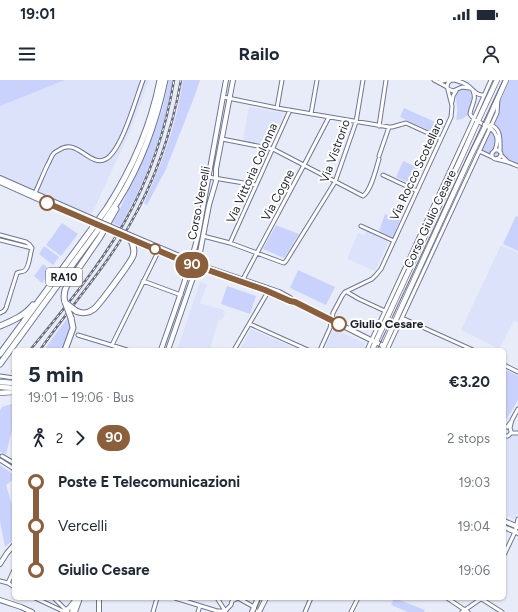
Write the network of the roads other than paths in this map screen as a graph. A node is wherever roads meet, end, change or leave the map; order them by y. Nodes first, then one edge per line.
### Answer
1 (143, 80) edge
2 (160, 80) edge
3 (165, 80) edge
4 (226, 80) edge
5 (233, 80) edge
6 (282, 80) edge
7 (317, 80) edge
8 (363, 80) edge
9 (386, 80) edge
10 (447, 80) edge
11 (451, 80) edge
12 (491, 80) edge
13 (497, 80) edge
14 (506, 80) edge
15 (436, 81) edge
16 (457, 82) junction
17 (448, 88) junction
18 (472, 89) junction
19 (456, 90) junction
20 (484, 95) junction
21 (223, 98) junction
22 (230, 99) junction
23 (452, 104) junction
24 (277, 108) junction
25 (290, 110) junction
26 (311, 114) junction
27 (329, 117) junction
28 (476, 120) junction
29 (356, 122) junction
30 (380, 126) junction
31 (489, 126) junction
32 (389, 127) junction
33 (222, 139) junction
34 (441, 139) junction
35 (272, 148) junction
36 (495, 150) junction
37 (480, 151) junction
38 (500, 153) junction
39 (492, 156) junction
40 (496, 159) junction
41 (508, 162) junction
42 (304, 166) junction
43 (518, 166) edge
44 (383, 174) dead end
45 (208, 176) junction
46 (0, 178) edge
47 (216, 178) junction
48 (0, 182) edge
49 (335, 182) junction
50 (256, 186) junction
51 (125, 188) junction
52 (417, 190) junction
53 (34, 195) junction
54 (361, 226) dead end
55 (0, 235) edge
56 (203, 236) junction
57 (130, 237) junction
58 (0, 240) edge
59 (394, 241) junction
60 (230, 243) junction
61 (32, 248) junction
62 (159, 249) junction
63 (194, 250) junction
64 (257, 254) junction
65 (183, 257) junction
66 (191, 262) junction
67 (65, 265) junction
68 (197, 265) junction
69 (242, 280) junction
70 (143, 282) junction
71 (269, 290) junction
72 (347, 292) junction
73 (180, 295) junction
74 (396, 298) junction
75 (65, 302) junction
76 (388, 305) junction
77 (385, 311) junction
78 (0, 313) edge
79 (402, 318) junction
80 (331, 320) junction
81 (250, 324) junction
82 (0, 326) edge
83 (78, 335) dead end
84 (374, 342) junction
85 (112, 345) junction
86 (65, 348) edge
87 (121, 348) edge
88 (162, 348) edge
89 (169, 348) edge
90 (235, 348) edge
91 (304, 348) edge
92 (321, 348) edge
93 (369, 348) edge
94 (372, 348) edge
95 (385, 348) edge
96 (469, 348) edge
97 (0, 354) edge
98 (0, 364) edge
99 (506, 365) edge
100 (518, 372) edge
101 (0, 376) edge
102 (12, 378) edge
103 (1, 384) edge
104 (12, 384) edge
105 (12, 387) edge
106 (12, 392) edge
107 (0, 393) edge
108 (518, 409) edge
109 (507, 427) edge
110 (511, 433) junction
111 (518, 433) edge
112 (506, 436) edge
113 (1, 455) edge
114 (0, 460) edge
115 (12, 462) edge
116 (12, 468) edge
117 (518, 519) edge
118 (506, 522) edge
119 (517, 527) edge
120 (506, 528) edge
121 (516, 532) edge
122 (12, 547) edge
123 (506, 552) edge
124 (0, 564) edge
125 (12, 574) edge
126 (0, 581) edge
127 (8, 583) junction
128 (12, 585) edge
129 (0, 600) edge
130 (39, 600) edge
131 (53, 600) edge
132 (56, 600) edge
133 (75, 600) edge
134 (76, 600) edge
135 (79, 600) edge
136 (99, 600) edge
137 (156, 600) edge
138 (181, 600) edge
139 (218, 600) edge
140 (234, 600) edge
141 (242, 600) edge
142 (257, 600) edge
143 (265, 600) edge
144 (310, 600) edge
145 (357, 600) edge
146 (450, 600) edge
147 (479, 600) edge
148 (484, 600) edge
149 (51, 606) junction
150 (200, 606) junction
151 (254, 607) junction
152 (66, 611) edge
153 (225, 611) edge
154 (32, 612) edge
155 (74, 612) edge
156 (99, 612) edge
157 (153, 612) edge
158 (198, 612) edge
159 (252, 612) edge
160 (259, 612) edge
161 (305, 612) edge
162 (351, 612) edge
163 (465, 612) edge
164 (502, 612) edge

1 - 53 street
2 - 67 highway, RA10
3 - 51 highway, RA10
4 - 21 main road, Corso Vercelli
5 - 22 main road, Corso Vercelli
6 - 24 street
7 - 26 street
8 - 29 street, Via Vistrorio
9 - 30 street
10 - 15 street
11 - 16 street
11 - 17 street
12 - 20 street, Corso Giulio Cesare
13 - 28 main road, Corso Giulio Cesare
14 - 31 main road, Corso Giulio Cesare
15 - 17 street
16 - 18 street
16 - 19 street
17 - 19 street
17 - 23 street, Via Rocco Scotellaro
18 - 19 street
18 - 20 street
18 - 28 street
19 - 23 street, Via Rocco Scotellaro
20 - 28 street, Corso Giulio Cesare
21 - 22 street
21 - 45 main road, Corso Vercelli
22 - 24 street
22 - 33 main road, Corso Vercelli
23 - 34 street, Via Rocco Scotellaro
24 - 25 street
25 - 26 street
25 - 35 street, Via Vittoria Colonna
26 - 27 street
27 - 29 street
27 - 42 street, Via Cogne
28 - 31 street
28 - 74 main road, Corso Giulio Cesare
28 - 76 street, Corso Giulio Cesare
29 - 30 street
29 - 49 street, Via Vistrorio
30 - 32 street
31 - 36 street
31 - 37 street, Corso Giulio Cesare
31 - 38 street
31 - 95 main road, Corso Giulio Cesare
32 - 34 street
32 - 49 street
33 - 35 street
33 - 47 main road, Corso Vercelli
34 - 52 street, Via Rocco Scotellaro
35 - 42 street
35 - 50 street, Via Vittoria Colonna
36 - 38 street
36 - 39 street
37 - 39 street
37 - 79 street, Corso Giulio Cesare
38 - 40 street
38 - 41 street
39 - 40 street
40 - 41 street
41 - 43 street
42 - 49 street
42 - 64 street, Via Cogne
44 - 52 street
45 - 47 street
45 - 63 main road, Corso Vercelli
46 - 53 main road
47 - 50 street
47 - 56 main road, Corso Vercelli
48 - 53 main road
49 - 64 street, Via Vistrorio
50 - 60 street, Via Vittoria Colonna
51 - 75 highway, RA10
51 - 98 highway, RA10
52 - 59 street, Via Rocco Scotellaro
53 - 57 main road, bridge
54 - 59 street
55 - 61 street
56 - 60 street
56 - 68 main road, Corso Vercelli
57 - 62 main road
57 - 75 highway, RA10, bridge
58 - 61 street
59 - 72 street, Via Rocco Scotellaro
60 - 64 street
61 - 78 street
62 - 65 main road
62 - 66 main road
62 - 70 street
63 - 65 main road
63 - 66 main road, Corso Vercelli
64 - 69 street, Via Cogne
65 - 66 main road
66 - 68 main road
66 - 73 main road, Corso Vercelli
67 - 82 highway, RA10
67 - 97 highway, RA10
68 - 69 main road
68 - 89 main road, Corso Vercelli
69 - 71 main road
70 - 73 street
70 - 85 street
71 - 80 main road
71 - 81 street
72 - 77 street
72 - 80 street, Via Rocco Scotellaro
73 - 88 main road, Corso Vercelli
74 - 76 street, Corso Giulio Cesare
74 - 84 main road, Corso Giulio Cesare
75 - 86 highway, RA10, bridge
76 - 77 street, Corso Giulio Cesare
77 - 84 street, Corso Giulio Cesare
79 - 95 street, Corso Giulio Cesare
79 - 96 street
80 - 84 main road
80 - 92 street, Via Rocco Scotellaro
81 - 90 street
81 - 91 street
83 - 85 street
84 - 93 street, Corso Giulio Cesare
84 - 94 main road, Corso Giulio Cesare
84 - 95 main road
85 - 87 street
99 - 100 street
101 - 102 street
103 - 104 main road
103 - 105 main road
106 - 107 main road
108 - 109 street
109 - 110 street
110 - 111 street
110 - 112 street
113 - 114 street
113 - 115 street
114 - 116 street
117 - 119 street
118 - 119 main road
119 - 121 street
120 - 121 main road
121 - 123 street
122 - 124 main road
125 - 127 street
126 - 127 street
127 - 128 street
129 - 154 main road
130 - 149 street
131 - 149 street
132 - 152 street
133 - 152 main road
134 - 155 main road
135 - 155 main road
136 - 156 main road
137 - 157 street
138 - 150 street
139 - 153 street
140 - 153 street
141 - 151 street
142 - 151 main road
143 - 160 main road
144 - 161 street
145 - 162 street
146 - 163 street
147 - 163 street
148 - 164 street
149 - 152 street
150 - 153 street
150 - 158 street
151 - 159 main road
151 - 160 street

